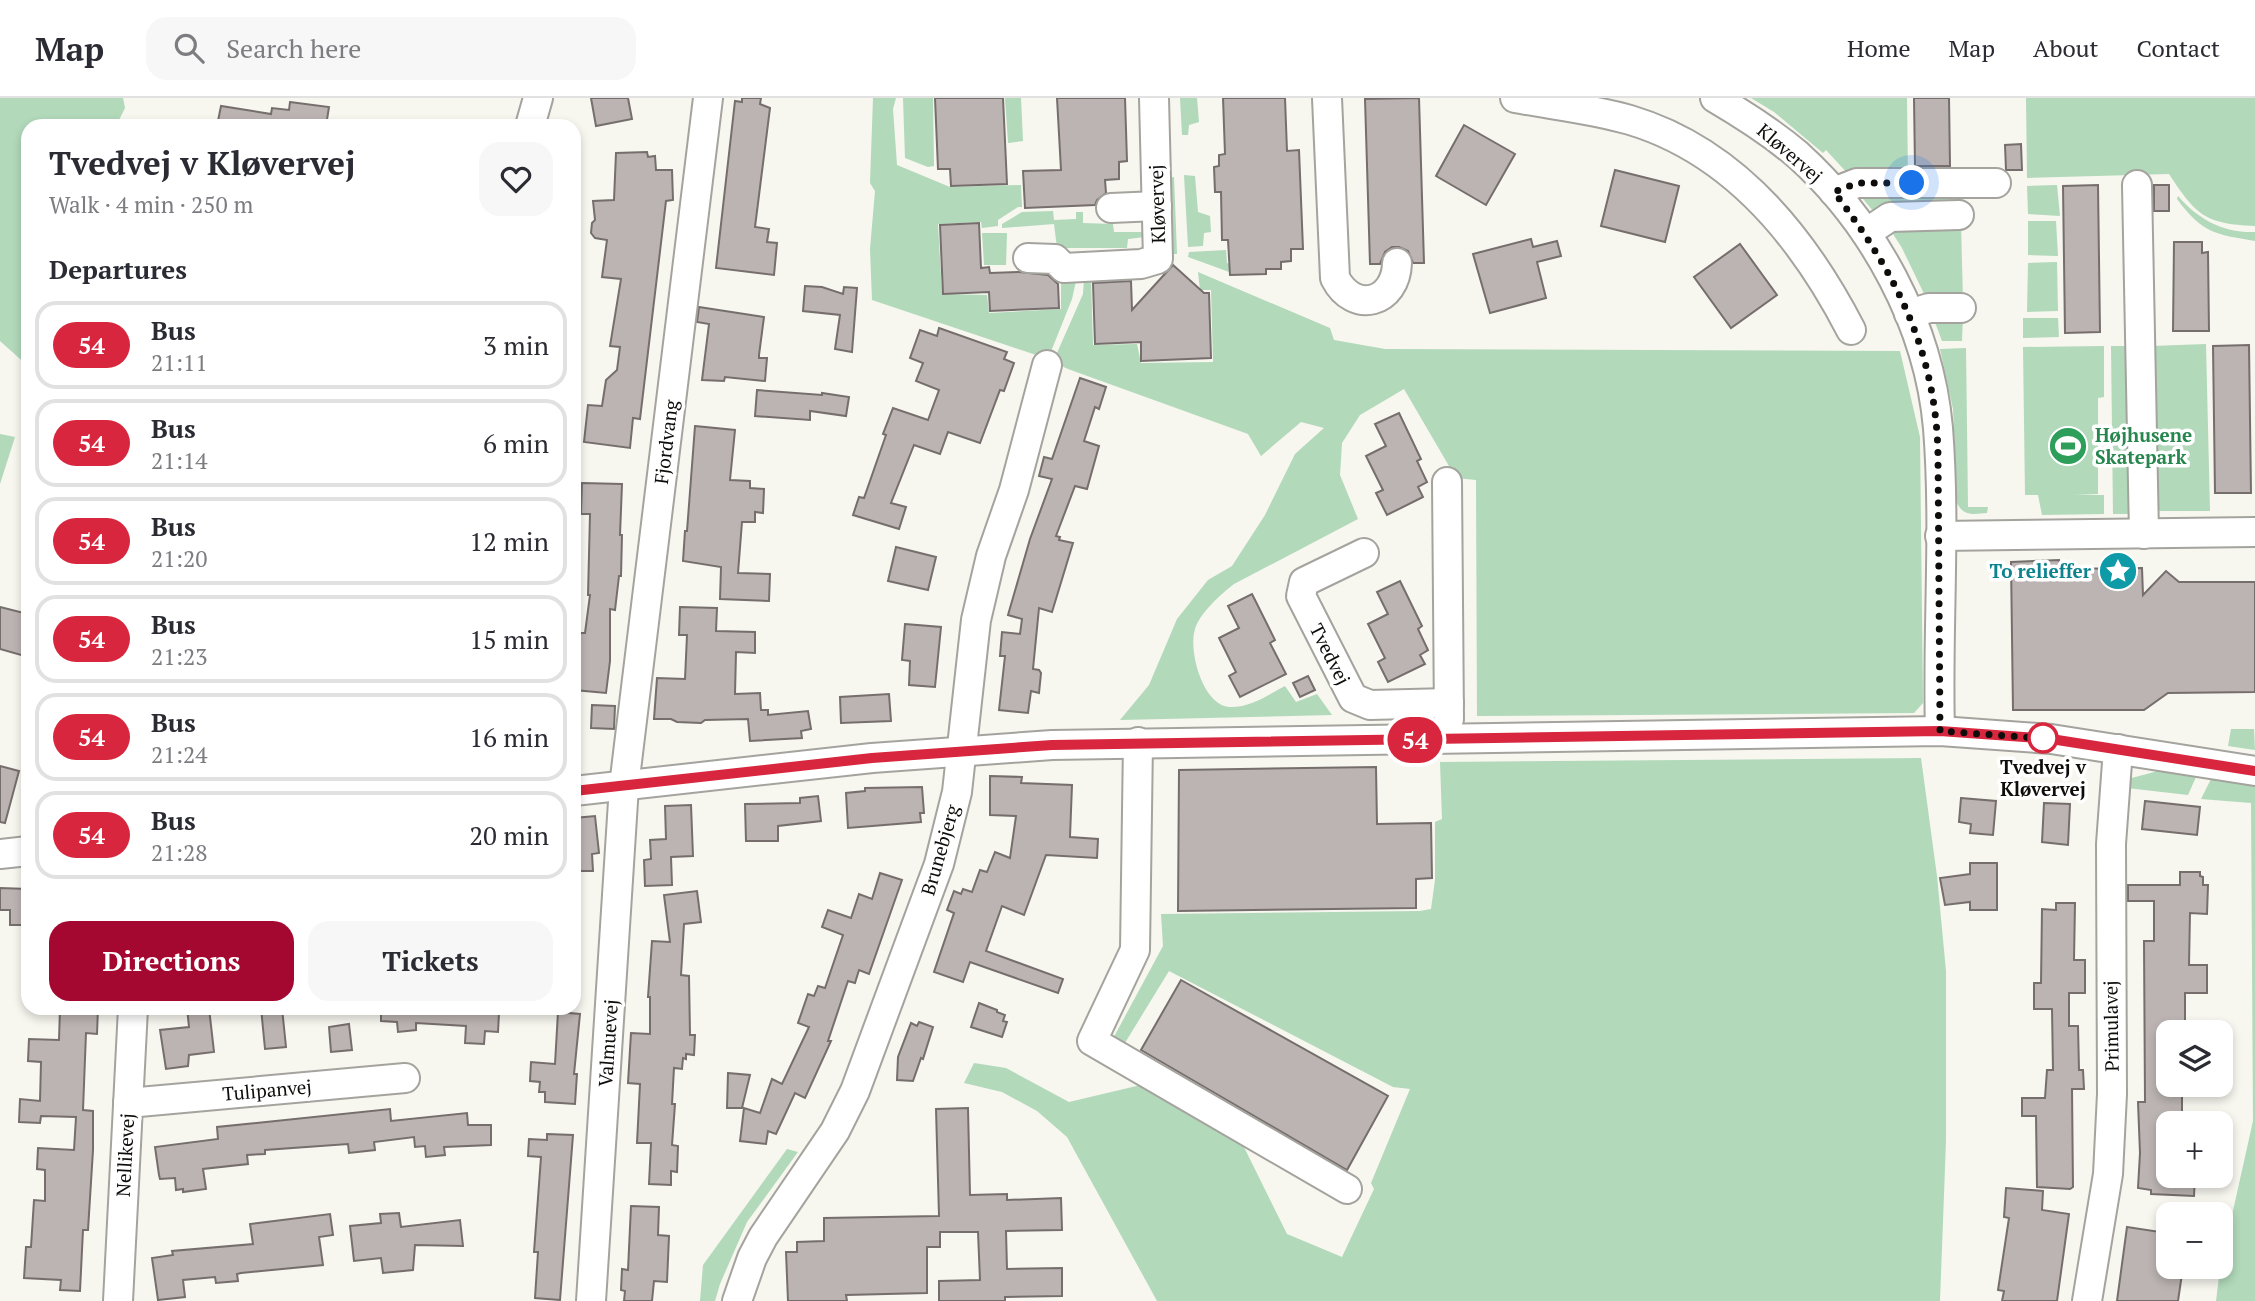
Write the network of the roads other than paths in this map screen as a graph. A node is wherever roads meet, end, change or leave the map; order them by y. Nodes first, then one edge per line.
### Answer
1 (538, 98) edge
2 (708, 98) edge
3 (1154, 98) edge
4 (1327, 98) edge
5 (1515, 98) edge
6 (1715, 98) edge
7 (532, 119) edge
8 (1996, 183) dead end
9 (2137, 185) dead end
10 (1834, 192) junction
11 (1157, 206) junction
12 (1111, 208) dead end
13 (1959, 215) dead end
14 (1866, 233) junction
15 (1028, 258) dead end
16 (1397, 263) dead end
17 (1961, 308) dead end
18 (1909, 314) junction
19 (1851, 330) dead end
20 (1047, 365) dead end
21 (1447, 482) dead end
22 (2255, 532) edge
23 (2144, 534) junction
24 (1940, 536) junction
25 (1364, 553) dead end
26 (1448, 703) junction
27 (1940, 731) junction
28 (1449, 740) junction
29 (1139, 743) junction
30 (2119, 749) junction
31 (961, 750) junction
32 (2255, 771) edge
33 (624, 786) junction
34 (581, 790) edge
35 (133, 1015) edge
36 (405, 1078) dead end
37 (128, 1103) junction
38 (1347, 1189) dead end
39 (118, 1301) edge
40 (591, 1301) edge
41 (737, 1301) edge
42 (2087, 1301) edge

1 - 7 street
2 - 33 street, Fjordvang
3 - 11 street, Kløvervej
4 - 16 street
5 - 19 street
6 - 10 street, Kløvervej
8 - 10 street
9 - 23 street
10 - 14 street, Kløvervej
11 - 12 street
11 - 15 street, Kløvervej
13 - 14 street
14 - 18 street, Kløvervej
17 - 18 street
18 - 24 street, Kløvervej
20 - 31 street, Brunebjerg
21 - 26 street
22 - 23 street
23 - 24 street
24 - 27 street, Kløvervej
25 - 26 street, Tvedvej
26 - 28 street
27 - 28 street
27 - 30 street
28 - 29 street
29 - 31 street
29 - 38 street
30 - 32 street
30 - 42 street, Primulavej
31 - 33 street
31 - 41 street, Brunebjerg
33 - 34 street
33 - 40 street, Valmuevej
35 - 37 street, Nellikevej
36 - 37 street, Tulipanvej
37 - 39 street, Nellikevej

